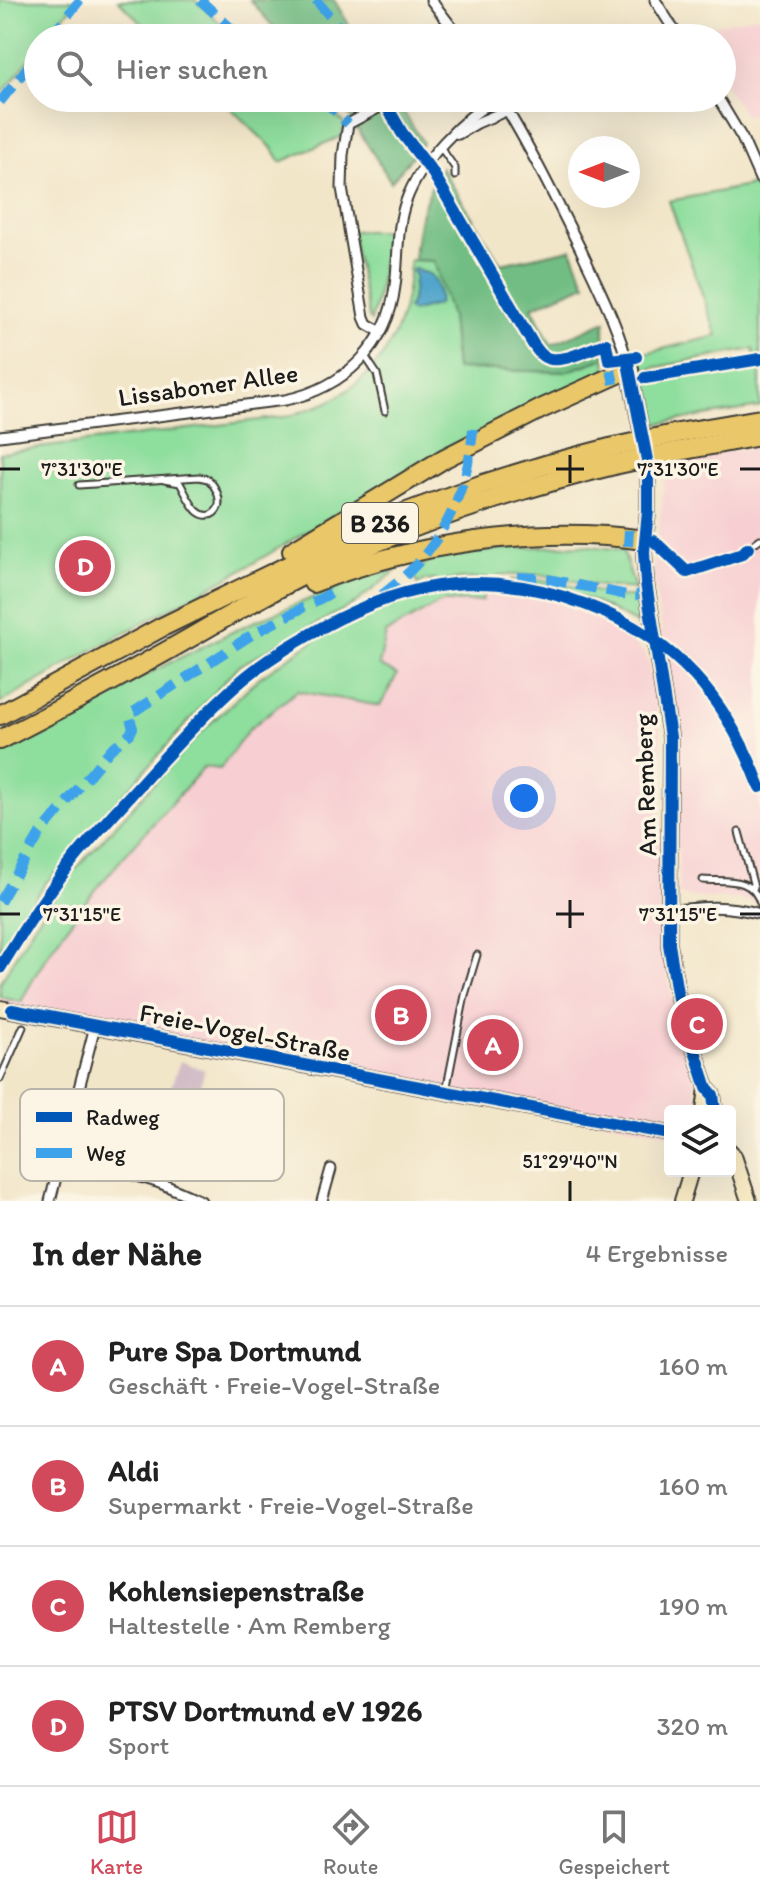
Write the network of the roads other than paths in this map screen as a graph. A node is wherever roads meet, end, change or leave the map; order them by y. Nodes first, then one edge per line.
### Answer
1 (431, 0) edge
2 (655, 0) edge
3 (449, 24) edge
4 (670, 24) edge
5 (371, 112) edge
6 (484, 112) edge
7 (491, 112) edge
8 (508, 112) edge
9 (726, 112) edge
10 (448, 139) junction
11 (441, 148) junction
12 (455, 176) dead end
13 (760, 179) edge
14 (381, 332) junction
15 (365, 356) junction
16 (629, 369) junction
17 (385, 411) dead end
18 (760, 419) edge
19 (0, 436) edge
20 (760, 436) edge
21 (678, 442) junction
22 (612, 456) junction
23 (164, 480) junction
24 (79, 485) dead end
25 (760, 539) edge
26 (645, 540) junction
27 (748, 548) dead end
28 (215, 624) junction
29 (162, 627) junction
30 (0, 715) edge
31 (0, 740) edge
32 (739, 832) dead end
33 (703, 880) dead end
34 (756, 892) junction
35 (760, 903) edge
36 (668, 911) junction
37 (760, 914) edge
38 (477, 955) dead end
39 (6, 1009) edge
40 (95, 1026) junction
41 (23, 1027) dead end
42 (0, 1079) edge
43 (707, 1088) junction
44 (79, 1089) edge
45 (446, 1092) junction
46 (705, 1105) edge
47 (714, 1105) edge
48 (664, 1133) edge
49 (736, 1165) edge
50 (331, 1169) dead end
51 (689, 1177) edge
52 (55, 1181) edge
53 (154, 1181) edge
54 (160, 1183) joint
55 (50, 1201) edge
56 (201, 1201) edge
57 (322, 1201) edge
58 (682, 1201) edge
59 (749, 1201) edge

1 - 3 street
2 - 4 street
5 - 14 street
6 - 10 street, Lissaboner Allee
7 - 10 street, Lissaboner Allee
8 - 16 street, Am Remberg
9 - 13 street
10 - 11 street, Lissaboner Allee
11 - 12 lane
11 - 14 street, Lissaboner Allee
14 - 15 street, Lissaboner Allee
15 - 17 lane
15 - 19 street, Lissaboner Allee
16 - 26 street, Am Remberg
16 - 29 highway
18 - 21 highway, B 236
20 - 21 highway, B 236
21 - 22 highway, B 236, bridge
22 - 28 highway, B 236
22 - 29 highway, B 236
23 - 23 lane
23 - 24 lane
25 - 27 lane
26 - 28 highway
26 - 36 street, Am Remberg
28 - 31 highway, B 236
29 - 30 highway, B 236
32 - 34 lane
33 - 34 lane
34 - 35 lane
36 - 37 street
36 - 43 street, Am Remberg
38 - 45 lane
39 - 40 street, Freie-Vogel-Straße
40 - 44 street
40 - 45 street, Freie-Vogel-Straße
41 - 42 lane
43 - 46 street, Am Remberg
43 - 47 street, Am Remberg
45 - 48 street, Freie-Vogel-Straße
49 - 59 street
50 - 57 street
51 - 58 street
52 - 55 street
53 - 54 street
54 - 56 street

